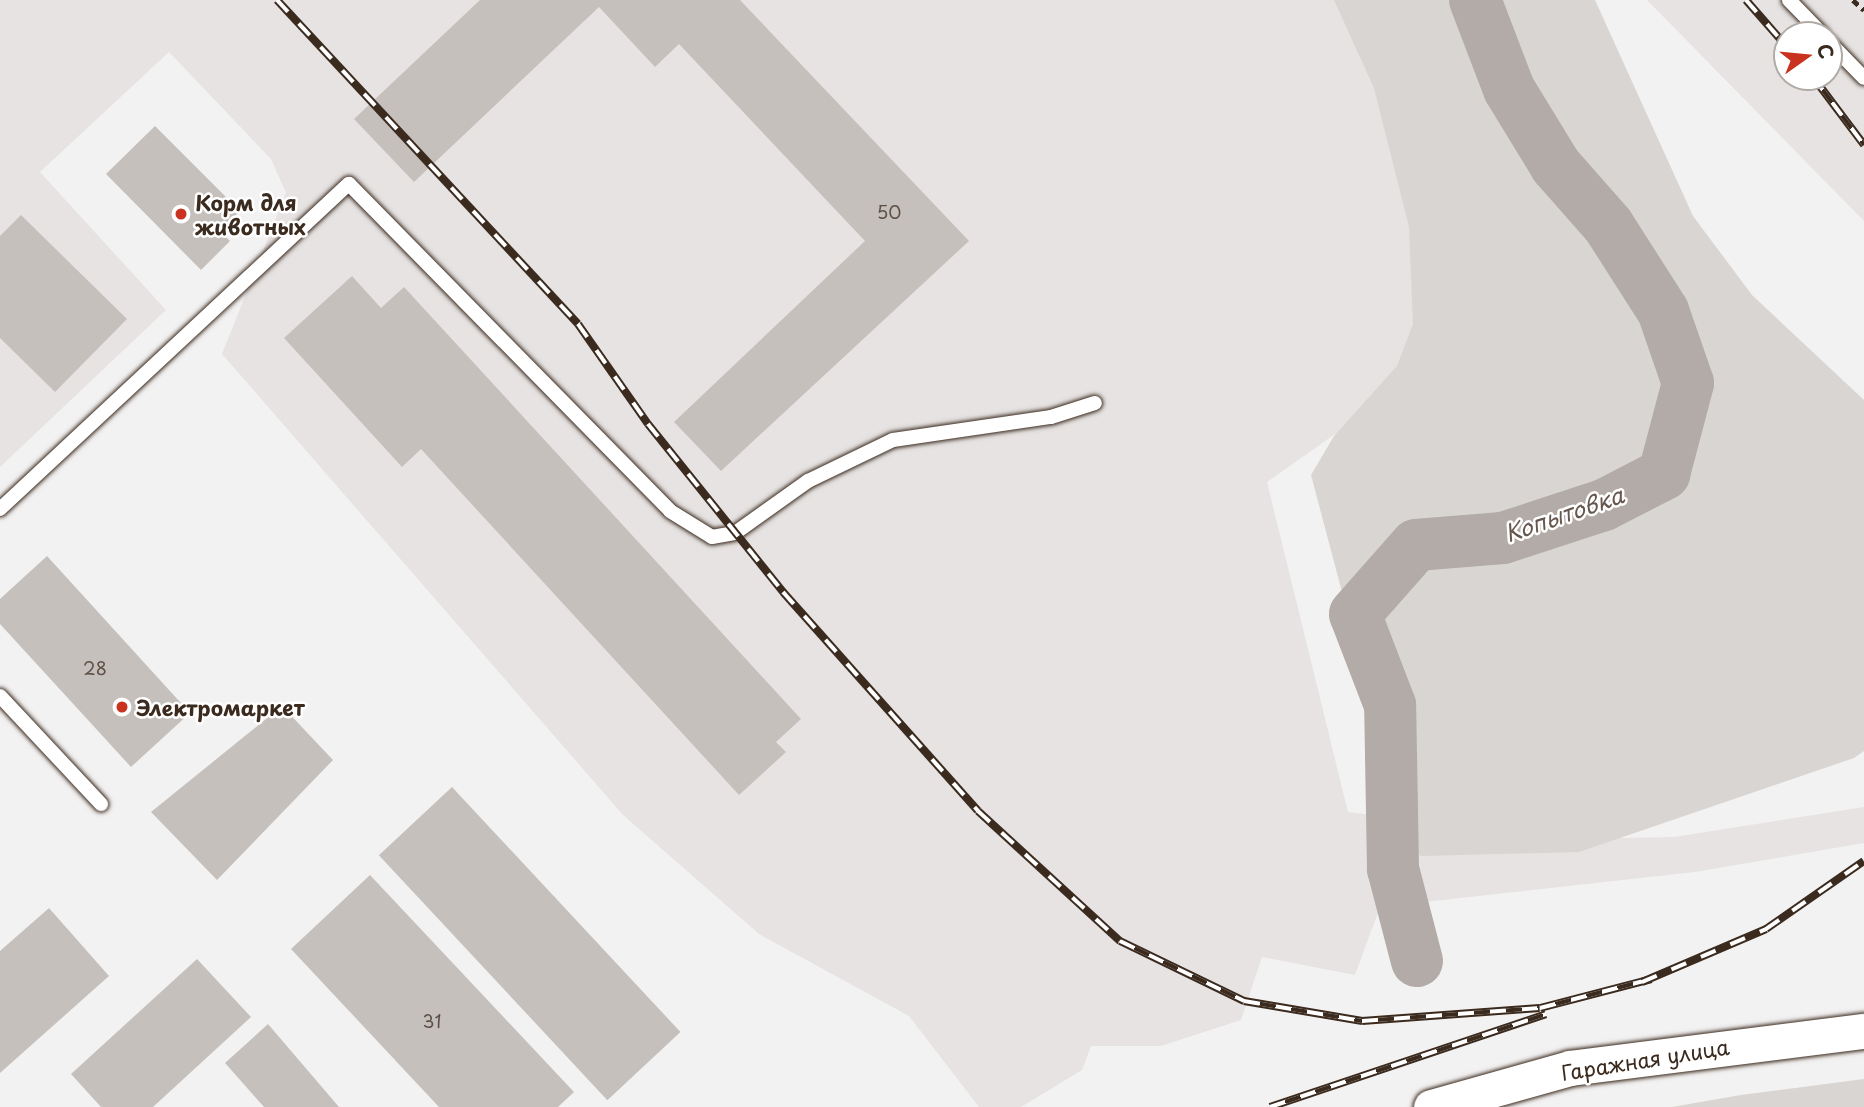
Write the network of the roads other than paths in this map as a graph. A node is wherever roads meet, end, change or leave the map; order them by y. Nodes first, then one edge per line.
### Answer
1 (1790, 0) edge
2 (1810, 21) edge
3 (1843, 56) edge
4 (1864, 78) edge
5 (1095, 403) dead end
6 (0, 509) edge
7 (0, 696) edge
8 (101, 804) dead end
9 (1864, 1031) edge
10 (1431, 1107) edge

1 - 2 lane
3 - 4 lane
5 - 6 lane
7 - 8 lane
9 - 10 street, Гаражная улица

